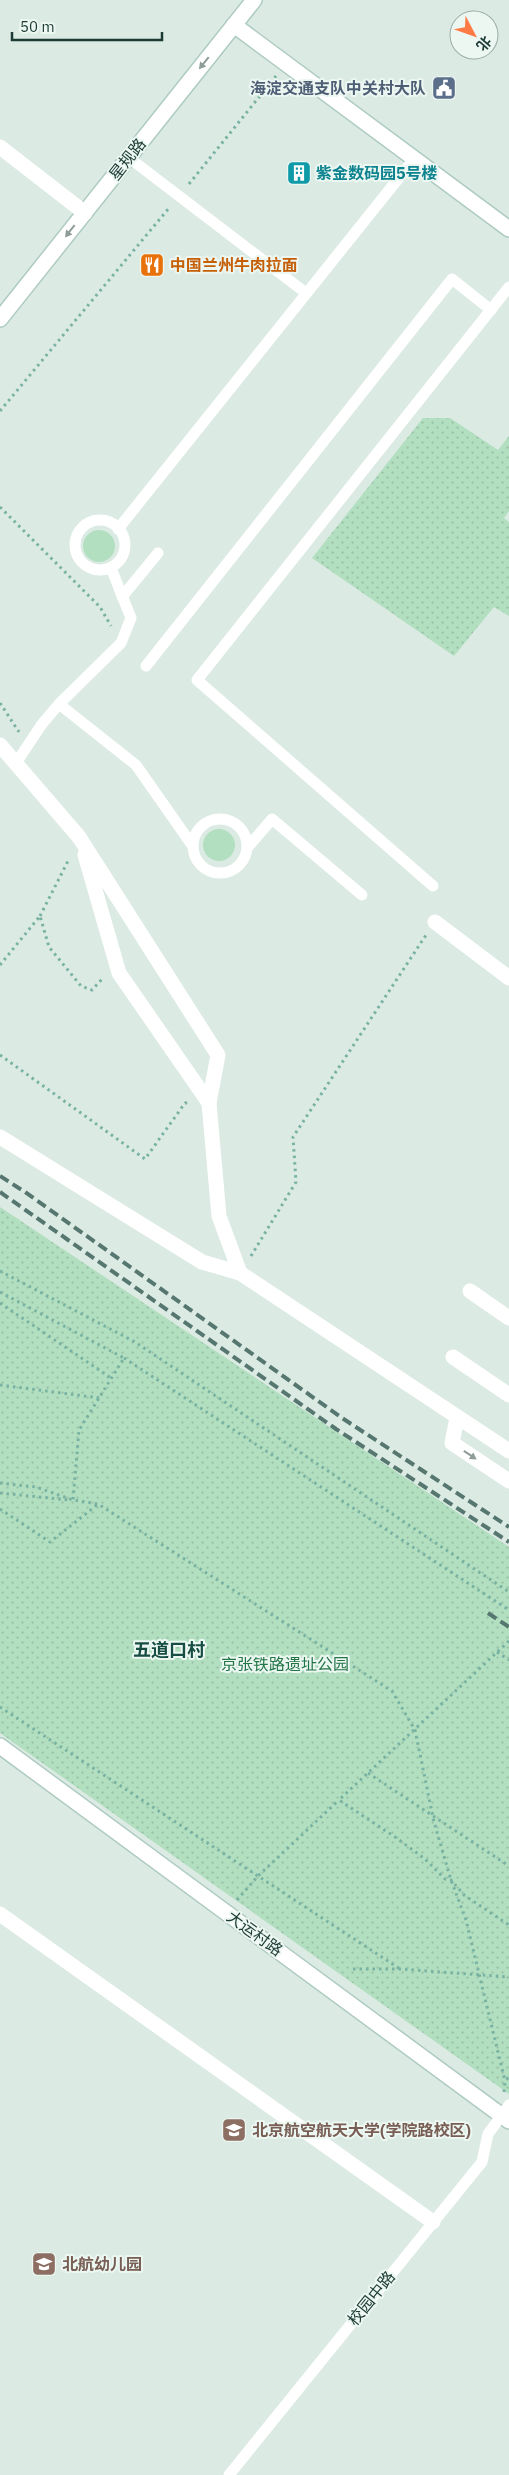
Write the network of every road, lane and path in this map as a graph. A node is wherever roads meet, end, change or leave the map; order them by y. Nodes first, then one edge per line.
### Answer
1 (254, 0) edge
2 (234, 25) junction
3 (286, 64) junction
4 (0, 146) edge
5 (128, 157) junction
6 (414, 160) junction
7 (178, 197) junction
8 (84, 213) junction
9 (509, 229) edge
10 (509, 287) edge
11 (306, 293) junction
12 (491, 310) junction
13 (0, 319) edge
14 (0, 411) edge
15 (0, 507) edge
16 (118, 529) junction
17 (158, 553) dead end
18 (111, 568) junction
19 (122, 597) junction
20 (121, 643) junction
21 (146, 666) dead end
22 (0, 703) edge
23 (59, 704) junction
24 (0, 745) edge
25 (29, 746) junction
26 (16, 763) junction
27 (80, 837) junction
28 (192, 845) junction
29 (248, 847) junction
30 (433, 886) dead end
31 (362, 894) dead end
32 (40, 916) junction
33 (435, 922) joint
34 (0, 965) edge
35 (119, 973) junction
36 (509, 978) edge
37 (0, 1055) edge
38 (209, 1103) junction
39 (0, 1136) edge
40 (0, 1272) edge
41 (240, 1273) junction
42 (470, 1291) dead end
43 (0, 1292) edge
44 (0, 1303) edge
45 (509, 1318) edge
46 (453, 1357) dead end
47 (124, 1358) junction
48 (112, 1378) junction
49 (0, 1385) edge
50 (509, 1395) edge
51 (100, 1398) junction
52 (457, 1418) junction
53 (509, 1451) edge
54 (509, 1481) edge
55 (0, 1483) edge
56 (0, 1493) edge
57 (72, 1500) junction
58 (98, 1504) junction
59 (0, 1509) edge
60 (509, 1592) edge
61 (509, 1610) edge
62 (509, 1641) edge
63 (497, 1652) junction
64 (509, 1660) edge
65 (0, 1707) edge
66 (415, 1730) junction
67 (0, 1746) edge
68 (368, 1773) junction
69 (339, 1800) junction
70 (435, 1817) junction
71 (509, 1866) edge
72 (258, 1876) junction
73 (451, 1880) junction
74 (228, 1913) junction
75 (0, 1914) edge
76 (509, 1925) edge
77 (353, 1969) dead end
78 (400, 1969) junction
79 (479, 1974) junction
80 (509, 1976) edge
81 (505, 2081) dead end
82 (506, 2114) edge
83 (433, 2222) junction
84 (229, 2475) edge

1 - 2 street, 星规路
2 - 3 street
2 -> 5 street, 星规路
3 - 6 street
3 - 7 path
4 - 8 street
5 - 7 lane
5 - 8 street, 星规路
6 - 9 street
6 - 11 lane
7 - 11 lane
7 - 14 path
8 -> 13 street, 星规路
10 - 12 lane
11 - 16 lane
12 - 21 lane
12 - 30 lane
15 - 20 path
16 - 18 lane
16 - 18 lane
17 - 19 lane
18 - 19 lane
19 - 20 lane
20 - 23 lane
22 - 25 path
23 - 25 lane
23 - 28 lane
24 - 26 street
25 - 26 lane
26 - 27 street
27 - 32 path
27 - 35 street
27 - 38 street
28 - 29 lane
28 - 29 lane
29 - 31 lane
32 - 34 path
32 - 35 path
33 - 36 street
33 - 41 path
35 - 38 street
37 - 38 path
38 - 41 street
39 - 41 street
40 - 60 path
41 - 52 street
42 - 45 street
43 - 47 path
44 - 48 path
46 - 50 street
47 - 48 path
47 - 61 path
48 - 51 path
49 - 51 path
51 - 57 path
52 - 53 street
52 -> 54 street
55 - 57 path
56 - 57 path
57 - 58 path
58 - 59 path
58 - 66 path
62 - 63 path
63 - 64 path
63 - 66 path
65 - 72 path
66 - 68 path
66 - 70 path
67 - 74 street, 大运村路
68 - 69 path
68 - 70 path
69 - 72 path
69 - 73 path
70 - 71 path
70 - 73 path
72 - 74 path
72 - 78 path
73 - 76 path
73 - 79 path
74 - 82 street, 大运村路
75 - 83 street
77 - 78 path
78 - 79 path
79 - 80 path
79 - 81 path
82 - 83 lane, 校园中路
83 - 84 lane, 校园中路

